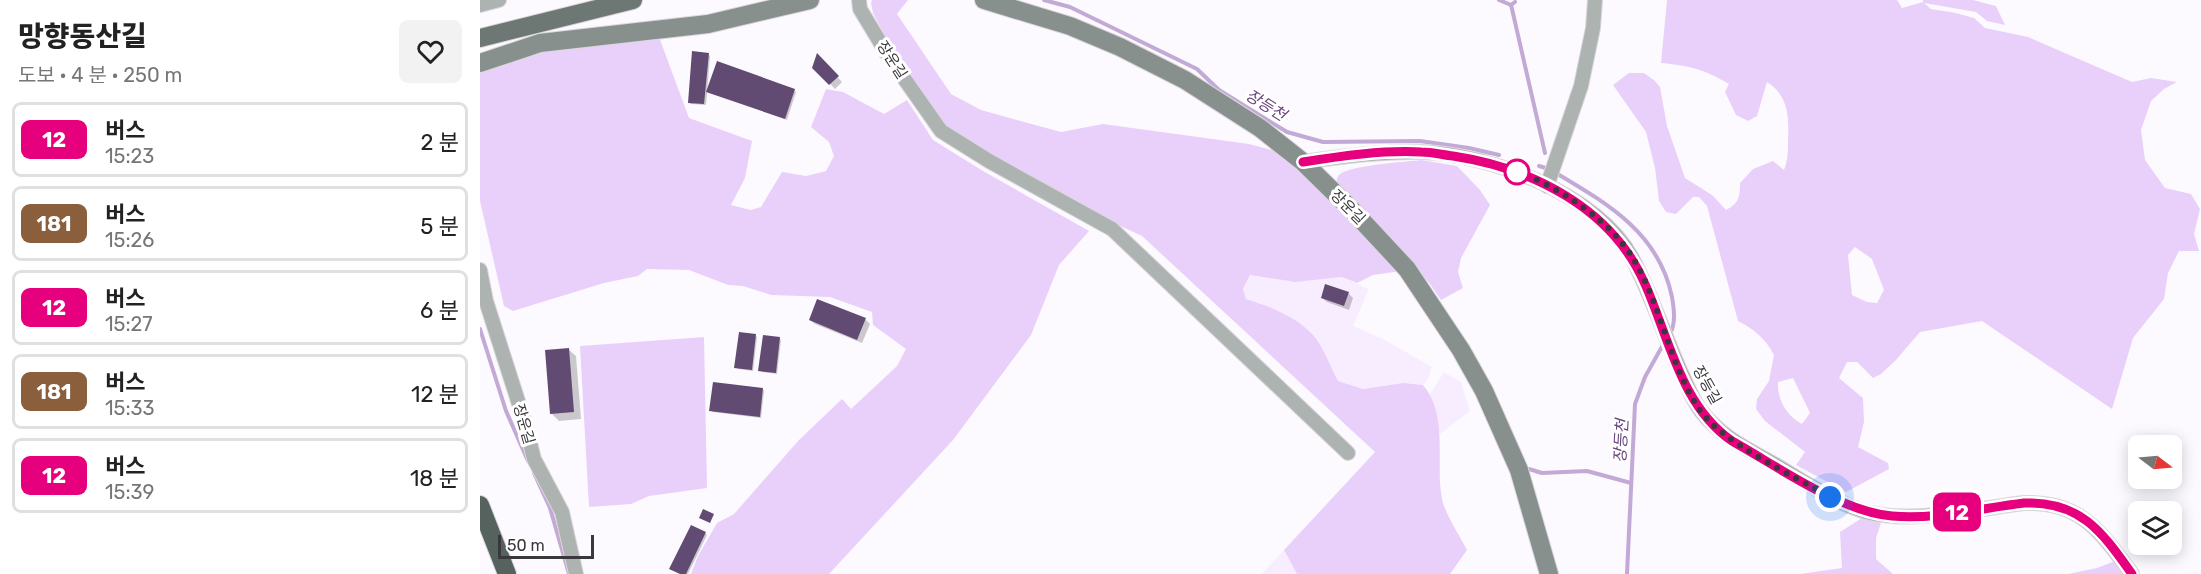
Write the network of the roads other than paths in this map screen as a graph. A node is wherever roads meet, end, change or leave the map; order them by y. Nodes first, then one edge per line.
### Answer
1 (499, 0) edge
2 (633, 0) edge
3 (810, 0) edge
4 (859, 0) edge
5 (984, 0) edge
6 (1595, 0) edge
7 (480, 5) edge
8 (480, 38) edge
9 (480, 63) edge
10 (1303, 162) junction
11 (1551, 176) junction
12 (480, 270) edge
13 (1348, 453) dead end
14 (480, 505) edge
15 (480, 513) edge
16 (495, 574) edge
17 (507, 574) edge
18 (576, 574) edge
19 (1549, 574) edge
20 (2132, 574) edge

1 - 7 street
2 - 8 main road
3 - 9 street
4 - 13 street, 장운길
5 - 10 street, 장운길
6 - 11 street
10 - 11 street, 장등길
10 - 19 street, 장운길
11 - 20 street, 장등길
12 - 18 street, 장운길
14 - 17 highway
15 - 16 highway

